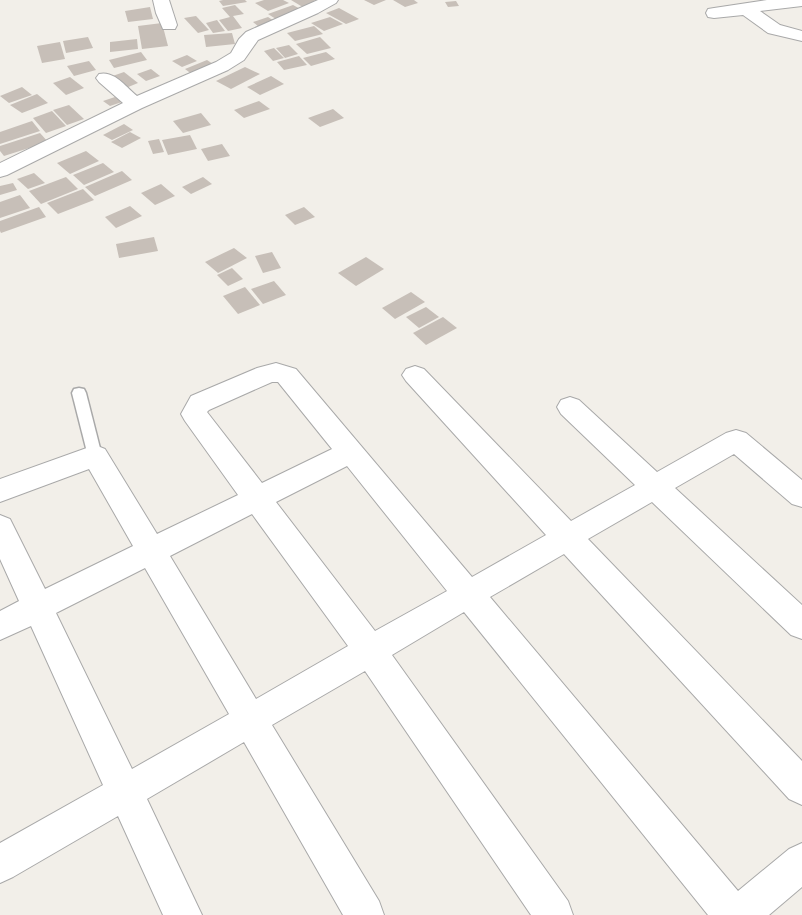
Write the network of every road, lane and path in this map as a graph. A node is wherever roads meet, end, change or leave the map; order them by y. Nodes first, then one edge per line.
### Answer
1 (161, 0) edge
2 (330, 0) edge
3 (802, 1) edge
4 (750, 9) junction
5 (714, 13) dead end
6 (169, 25) dead end
7 (802, 36) edge
8 (105, 78) dead end
9 (135, 104) junction
10 (3, 164) edge
11 (415, 375) dead end
12 (79, 393) dead end
13 (570, 407) dead end
14 (351, 452) junction
15 (95, 456) junction
16 (654, 487) junction
17 (0, 491) edge
18 (802, 496) edge
19 (257, 499) junction
20 (0, 527) edge
21 (567, 537) junction
22 (151, 552) junction
23 (468, 593) junction
24 (38, 608) junction
25 (802, 625) edge
26 (0, 626) edge
27 (369, 650) junction
28 (249, 719) junction
29 (802, 787) edge
30 (124, 791) junction
31 (802, 862) edge
32 (0, 864) edge
33 (183, 915) edge
34 (364, 915) edge
35 (554, 915) edge
36 (733, 915) edge
37 (739, 915) edge

1 - 6 street
2 - 9 street
3 - 4 street
4 - 5 street
4 - 7 street
8 - 9 street
9 - 10 street
11 - 21 street
12 - 15 lane
13 - 16 street
14 - 19 street
14 - 19 street
14 - 23 street
15 - 17 street
15 - 22 street
16 - 18 street
16 - 21 street
16 - 25 street
19 - 22 street
19 - 27 street
20 - 24 street
21 - 23 street
21 - 29 street
22 - 24 street
22 - 28 street
23 - 27 street
23 - 36 street
24 - 26 street
24 - 30 street
27 - 28 street
27 - 35 street
28 - 30 street
28 - 34 street
30 - 32 street
30 - 33 street
31 - 37 street

